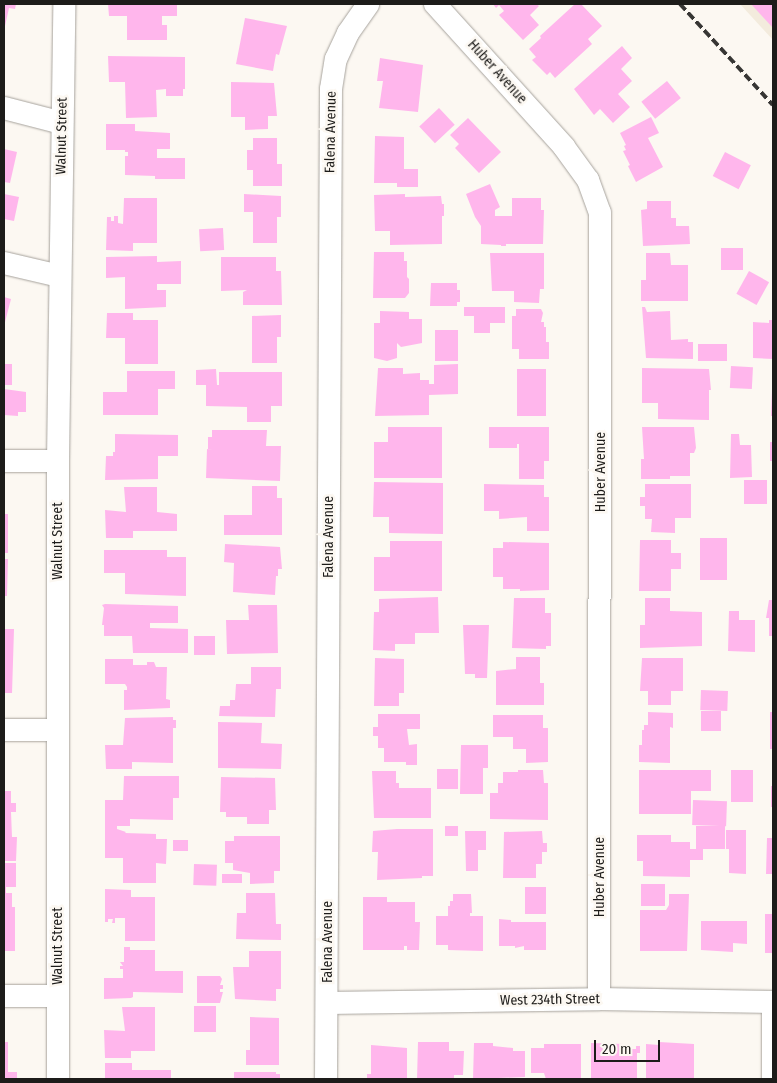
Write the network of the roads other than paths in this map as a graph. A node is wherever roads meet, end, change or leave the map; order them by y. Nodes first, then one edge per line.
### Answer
1 (64, 4) edge
2 (368, 4) edge
3 (435, 4) edge
4 (4, 108) edge
5 (62, 123) junction
6 (4, 263) edge
7 (60, 276) junction
8 (4, 461) edge
9 (58, 461) junction
10 (4, 730) edge
11 (58, 730) junction
12 (4, 996) edge
13 (58, 996) junction
14 (599, 999) junction
15 (773, 1002) edge
16 (328, 1003) junction
17 (773, 1008) edge
18 (58, 1079) edge
19 (326, 1079) edge
20 (772, 1079) edge

1 - 5 street, Walnut Street
2 - 16 street, Falena Avenue
3 - 14 street, Huber Avenue
4 - 5 street
5 - 7 street, Walnut Street
6 - 7 street
7 - 9 street, Walnut Street
8 - 9 street
9 - 11 street, Walnut Street
10 - 11 street
11 - 13 street, Walnut Street
12 - 13 street
13 - 18 street, Walnut Street
14 - 15 street, West 234th Street
14 - 16 street, West 234th Street
16 - 19 street, Falena Avenue
17 - 20 street

